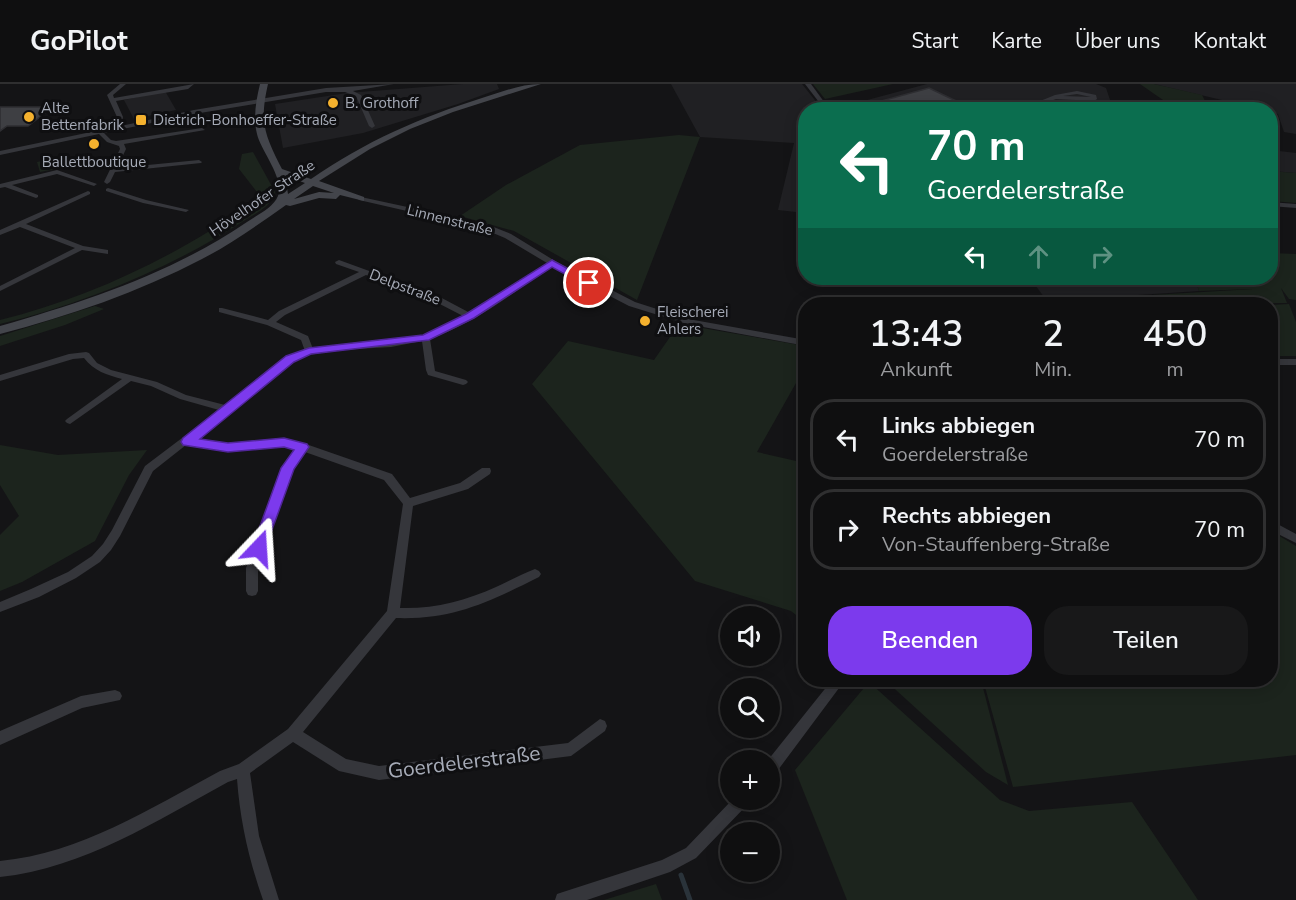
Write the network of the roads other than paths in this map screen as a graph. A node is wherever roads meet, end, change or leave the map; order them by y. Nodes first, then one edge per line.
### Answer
1 (123, 84) edge
2 (264, 84) edge
3 (339, 84) edge
4 (391, 84) edge
5 (537, 84) edge
6 (808, 84) edge
7 (190, 86) edge
8 (326, 90) junction
9 (346, 90) junction
10 (194, 95) dead end
11 (1058, 98) junction
12 (112, 100) junction
13 (260, 100) junction
14 (822, 102) edge
15 (1045, 102) edge
16 (372, 126) dead end
17 (118, 127) junction
18 (202, 130) dead end
19 (100, 132) junction
20 (117, 143) junction
21 (367, 148) junction
22 (0, 153) edge
23 (198, 162) dead end
24 (112, 170) junction
25 (284, 174) junction
26 (94, 184) junction
27 (3, 185) edge
28 (309, 185) junction
29 (106, 188) junction
30 (36, 196) dead end
31 (336, 196) junction
32 (361, 200) junction
33 (1278, 205) edge
34 (1296, 206) edge
35 (186, 210) dead end
36 (271, 212) junction
37 (20, 224) junction
38 (0, 233) edge
39 (81, 248) junction
40 (105, 252) dead end
41 (339, 262) dead end
42 (552, 263) junction
43 (366, 272) junction
44 (0, 289) edge
45 (222, 310) dead end
46 (470, 316) junction
47 (270, 323) junction
48 (0, 330) edge
49 (425, 338) junction
50 (798, 342) edge
51 (309, 351) junction
52 (1278, 362) edge
53 (1296, 362) edge
54 (131, 377) junction
55 (0, 378) edge
56 (463, 382) dead end
57 (229, 409) junction
58 (70, 421) dead end
59 (188, 442) junction
60 (303, 447) junction
61 (486, 471) dead end
62 (408, 503) junction
63 (1278, 529) edge
64 (1296, 539) edge
65 (535, 574) dead end
66 (252, 591) dead end
67 (0, 607) edge
68 (393, 613) junction
69 (834, 687) edge
70 (115, 696) dead end
71 (600, 726) dead end
72 (293, 734) junction
73 (0, 738) edge
74 (780, 756) edge
75 (243, 770) junction
76 (733, 810) edge
77 (0, 868) edge
78 (271, 900) edge
79 (563, 900) edge

1 - 12 street
2 - 13 main road
3 - 8 street
4 - 9 street
5 - 21 main road, Hövelhofer Straße
6 - 14 street
7 - 10 street
7 - 12 street
8 - 9 street
8 - 13 street
9 - 16 street
11 - 11 street
11 - 15 street
12 - 17 street
13 - 17 street
13 - 25 main road
17 - 19 street
18 - 20 street
19 - 20 street
19 - 22 street
20 - 24 street
21 - 25 main road
21 - 28 main road, Hövelhofer Straße
23 - 24 street
24 - 29 street
25 - 28 main road
25 - 36 main road
26 - 27 street
26 - 29 street
26 - 37 street
27 - 30 street
28 - 31 main road
28 - 32 main road
28 - 36 main road, Hövelhofer Straße
29 - 35 street
31 - 32 main road
31 - 36 main road
32 - 42 street, Linnenstraße
33 - 34 street
36 - 48 main road, Hövelhofer Straße
37 - 38 street
37 - 39 street
39 - 40 street
39 - 44 street
41 - 43 street, Delpstraße
42 - 46 street
42 - 50 street, Linnenstraße
43 - 46 street, Delpstraße
43 - 47 street
45 - 47 street
46 - 49 street
47 - 51 street
49 - 51 street
49 - 56 street
51 - 57 street
52 - 53 street
54 - 55 street
54 - 57 street
54 - 58 street
57 - 59 street
59 - 60 street
59 - 67 street
60 - 62 street
60 - 66 street
61 - 62 street
62 - 68 street
63 - 64 street
65 - 68 street
68 - 72 street
69 - 74 street
70 - 73 street
71 - 72 street, Goerdelerstraße
72 - 75 street
75 - 77 street
75 - 78 street
76 - 79 street

